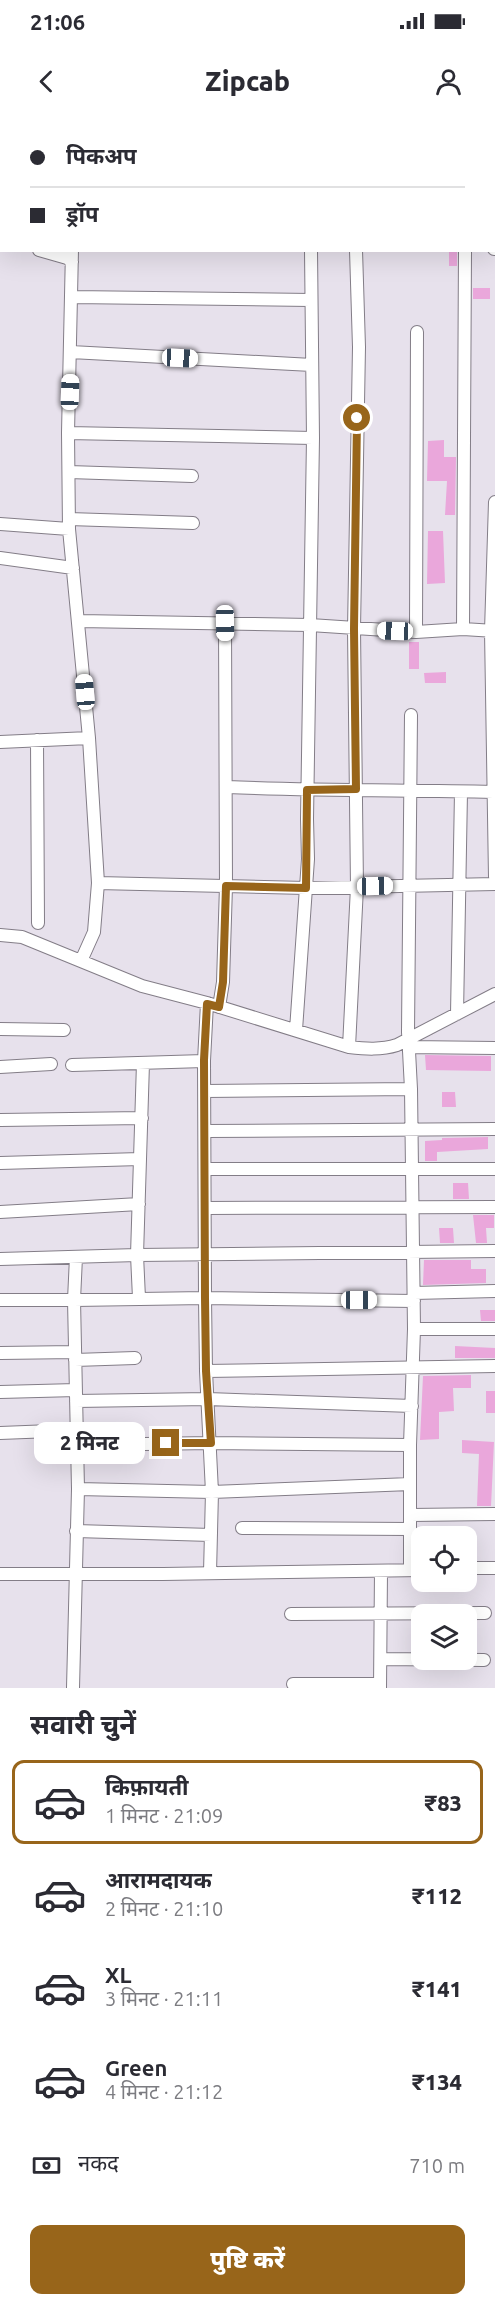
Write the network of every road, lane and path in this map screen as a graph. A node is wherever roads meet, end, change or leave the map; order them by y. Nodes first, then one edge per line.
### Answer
1 (46, 252) edge
2 (311, 252) edge
3 (356, 252) edge
4 (465, 252) edge
5 (72, 256) edge
6 (72, 297) junction
7 (311, 300) junction
8 (417, 332) dead end
9 (71, 352) junction
10 (312, 365) junction
11 (68, 433) junction
12 (313, 438) junction
13 (69, 472) junction
14 (192, 476) dead end
15 (495, 502) edge
16 (0, 524) edge
17 (69, 524) junction
18 (194, 524) dead end
19 (0, 558) edge
20 (73, 568) junction
21 (79, 621) junction
22 (225, 623) junction
23 (310, 625) junction
24 (354, 629) junction
25 (463, 629) junction
26 (493, 631) edge
27 (416, 632) junction
28 (411, 715) dead end
29 (89, 738) junction
30 (37, 740) junction
31 (0, 742) edge
32 (227, 787) junction
33 (356, 789) junction
34 (307, 790) junction
35 (410, 790) junction
36 (461, 792) junction
37 (493, 792) junction
38 (495, 877) edge
39 (98, 883) junction
40 (495, 884) edge
41 (459, 885) junction
42 (226, 886) junction
43 (410, 886) junction
44 (357, 887) junction
45 (306, 888) junction
46 (38, 923) dead end
47 (0, 935) edge
48 (84, 954) junction
49 (495, 994) edge
50 (215, 1005) junction
51 (457, 1012) junction
52 (297, 1026) junction
53 (0, 1029) edge
54 (64, 1030) dead end
55 (408, 1039) junction
56 (349, 1043) junction
57 (495, 1048) edge
58 (204, 1060) junction
59 (143, 1063) junction
60 (51, 1064) dead end
61 (72, 1065) dead end
62 (0, 1066) edge
63 (411, 1089) junction
64 (205, 1091) junction
65 (142, 1118) junction
66 (0, 1120) edge
67 (410, 1128) junction
68 (495, 1129) edge
69 (206, 1131) junction
70 (141, 1160) junction
71 (0, 1163) edge
72 (206, 1169) junction
73 (495, 1169) edge
74 (411, 1170) junction
75 (139, 1204) junction
76 (412, 1207) junction
77 (495, 1207) edge
78 (206, 1208) junction
79 (0, 1212) edge
80 (495, 1251) edge
81 (413, 1252) junction
82 (138, 1255) junction
83 (205, 1256) junction
84 (76, 1257) junction
85 (0, 1259) edge
86 (495, 1291) edge
87 (414, 1297) junction
88 (139, 1298) junction
89 (205, 1298) junction
90 (0, 1300) edge
91 (74, 1300) junction
92 (414, 1329) junction
93 (495, 1329) edge
94 (0, 1353) edge
95 (75, 1356) junction
96 (135, 1358) dead end
97 (495, 1366) edge
98 (414, 1368) junction
99 (206, 1371) junction
100 (0, 1392) edge
101 (76, 1396) junction
102 (208, 1399) junction
103 (412, 1406) junction
104 (77, 1430) junction
105 (0, 1433) edge
106 (211, 1443) junction
107 (77, 1445) junction
108 (410, 1445) junction
109 (410, 1485) junction
110 (78, 1489) junction
111 (212, 1492) junction
112 (495, 1514) edge
113 (410, 1515) junction
114 (242, 1528) dead end
115 (410, 1529) junction
116 (76, 1531) junction
117 (211, 1535) junction
118 (411, 1536) edge
119 (477, 1568) edge
120 (495, 1568) edge
121 (411, 1570) edge
122 (381, 1571) junction
123 (210, 1573) junction
124 (0, 1574) edge
125 (76, 1575) junction
126 (381, 1613) junction
127 (484, 1613) dead end
128 (291, 1614) dead end
129 (381, 1659) junction
130 (484, 1660) dead end
131 (293, 1684) dead end
132 (380, 1686) edge
133 (73, 1688) edge

1 - 5 street
2 - 7 street
3 - 24 street
4 - 25 street
5 - 6 street
6 - 7 street
6 - 9 street
7 - 10 street
8 - 27 street
9 - 10 street
9 - 11 street
10 - 12 street
11 - 12 street
11 - 13 street
12 - 23 street
13 - 14 street
13 - 17 street
15 - 26 street
16 - 17 street
17 - 18 street
17 - 20 street
19 - 20 street
20 - 21 street
21 - 22 street
21 - 29 street
22 - 23 street
22 - 32 street
23 - 24 street
23 - 34 street
24 - 27 street
24 - 33 street
25 - 26 street
25 - 27 street
26 - 37 street
28 - 35 street
29 - 30 street
29 - 39 street
30 - 31 street
30 - 46 street
32 - 34 street
32 - 42 street
33 - 34 street
33 - 35 street
33 - 44 street
34 - 45 street
35 - 36 street
35 - 43 street
36 - 37 street
36 - 41 street
37 - 38 street
39 - 42 street
39 - 48 street
40 - 41 street
41 - 43 street
41 - 51 street
42 - 45 street
42 - 50 street
43 - 44 street
43 - 55 street
44 - 45 street
44 - 56 street
45 - 52 street
47 - 48 street
48 - 50 street
49 - 51 street
50 - 52 street
50 - 58 street
51 - 55 street
52 - 56 street
53 - 54 street
55 - 56 street
55 - 57 street
55 - 63 street
58 - 59 street
58 - 64 street
59 - 61 street
59 - 65 street
60 - 62 street
63 - 64 street
63 - 67 street
64 - 69 street
65 - 66 street
65 - 70 street
67 - 68 street
67 - 69 street
67 - 74 street
69 - 72 street
70 - 71 street
70 - 75 street
72 - 74 street
72 - 78 street
73 - 74 street
74 - 76 street
75 - 79 street
75 - 82 street
76 - 77 street
76 - 78 street
76 - 81 street
78 - 83 street
80 - 81 street
81 - 83 street
81 - 87 street
82 - 83 street
82 - 84 street
82 - 88 street
83 - 89 street
84 - 85 street
84 - 91 street
86 - 87 street
87 - 89 street
87 - 92 street
88 - 89 street
88 - 91 street
89 - 99 street
90 - 91 street
91 - 95 street
92 - 93 street
92 - 98 street
94 - 95 street
95 - 96 street
95 - 101 street
97 - 98 street
98 - 99 street
98 - 103 street
99 - 102 street
100 - 101 street
101 - 102 street
101 - 104 street
102 - 103 street
102 - 106 street
103 - 108 street
104 - 105 street
104 - 107 street
106 - 107 street
106 - 108 street
106 - 111 street
107 - 110 street
108 - 109 street
109 - 111 street
109 - 113 street
110 - 111 street
110 - 116 street
111 - 117 street
112 - 113 street
113 - 115 street
114 - 115 street
115 - 118 street
116 - 117 street
116 - 125 street
117 - 123 street
119 - 120 street
121 - 122 street
122 - 123 street
122 - 126 street
123 - 125 street
124 - 125 street
125 - 133 street
126 - 127 street
126 - 128 street
126 - 129 street
129 - 130 street
129 - 132 street
131 - 132 street

